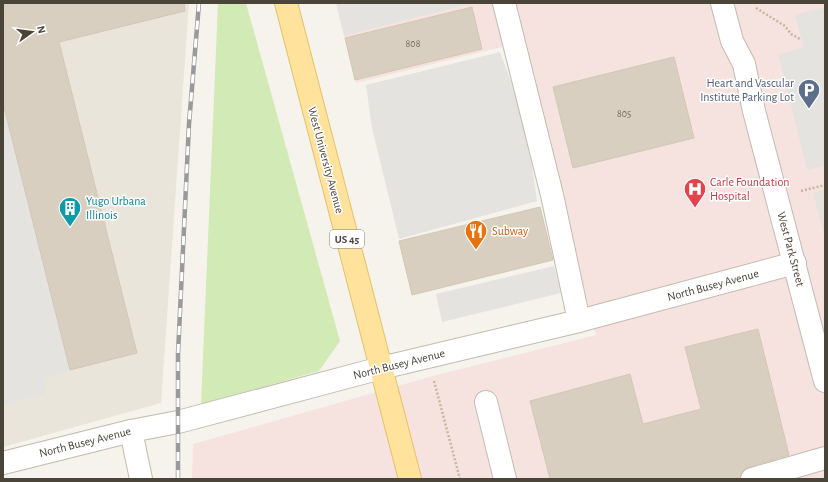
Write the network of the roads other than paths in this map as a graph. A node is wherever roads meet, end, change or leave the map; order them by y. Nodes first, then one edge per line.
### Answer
1 (504, 3) edge
2 (722, 3) edge
3 (291, 4) edge
4 (795, 263) junction
5 (579, 322) junction
6 (381, 368) junction
7 (825, 381) edge
8 (486, 402) dead end
9 (131, 431) junction
10 (825, 458) edge
11 (3, 463) edge
12 (141, 479) edge
13 (410, 479) edge
14 (505, 479) edge
15 (752, 479) edge

1 - 5 street
2 - 4 street, West Park Street
3 - 6 main road, West University Avenue / US 45
4 - 5 street, North Busey Avenue
4 - 7 street, West Park Street
5 - 6 street, North Busey Avenue
6 - 9 street, North Busey Avenue
6 - 13 main road, West University Avenue / US 45
8 - 14 street
9 - 11 street, North Busey Avenue
9 - 12 street
10 - 15 street

